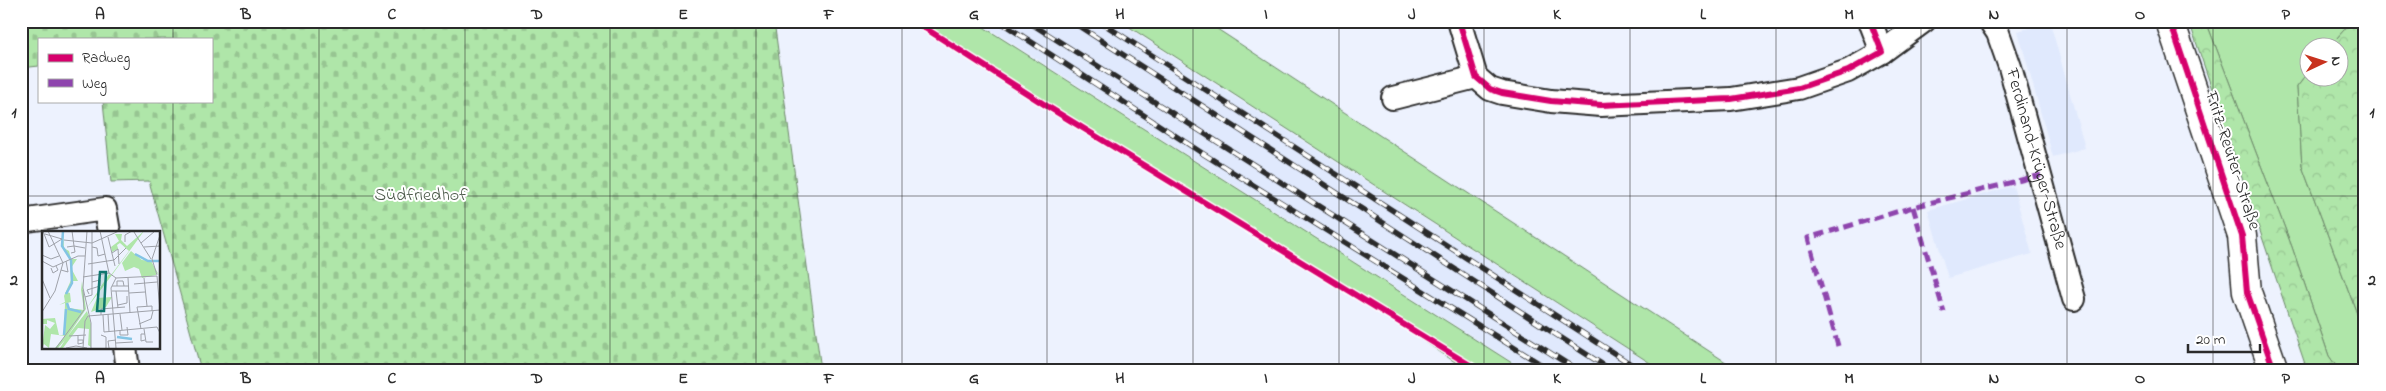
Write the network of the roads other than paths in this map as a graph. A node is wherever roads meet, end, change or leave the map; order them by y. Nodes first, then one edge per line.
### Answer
1 (1459, 21) edge
2 (1870, 21) edge
3 (1924, 21) edge
4 (1990, 21) edge
5 (2170, 21) edge
6 (1882, 52) junction
7 (1476, 77) junction
8 (1393, 98) dead end
9 (21, 221) edge
10 (109, 231) edge
11 (2074, 299) dead end
12 (125, 348) edge
13 (128, 370) edge
14 (2274, 370) edge

1 - 7 street
2 - 6 street
3 - 6 street
4 - 11 street, Ferdinand-Krüger-Straße
5 - 14 street, Fritz-Reuter-Straße
6 - 7 street
7 - 8 street
9 - 10 street
12 - 13 street

